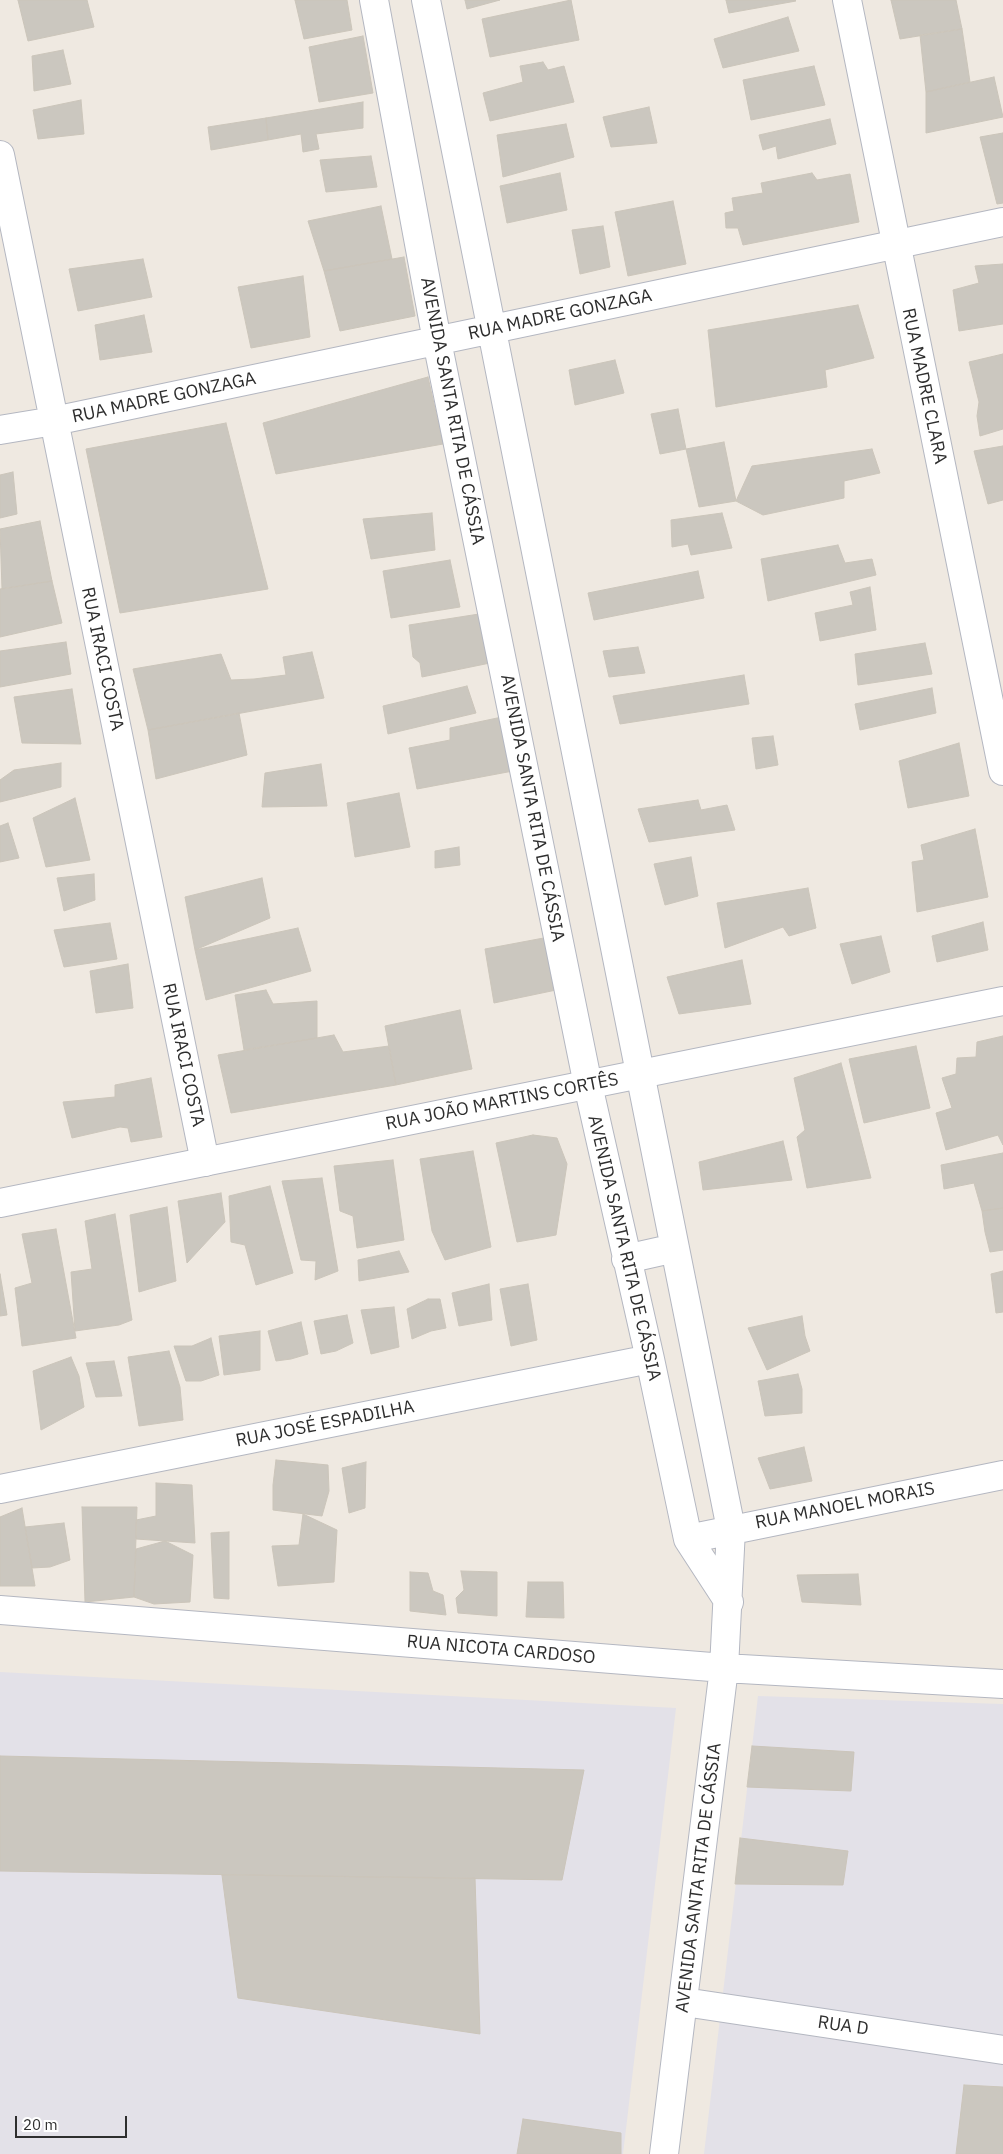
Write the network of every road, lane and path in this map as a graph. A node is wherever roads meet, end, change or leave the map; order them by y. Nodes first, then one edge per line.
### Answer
1 (374, 0) edge
2 (426, 0) edge
3 (847, 0) edge
4 (0, 155) edge
5 (1003, 222) edge
6 (896, 244) junction
7 (492, 330) junction
8 (437, 341) junction
9 (54, 421) junction
10 (0, 430) edge
11 (1003, 771) edge
12 (1003, 1001) edge
13 (640, 1074) junction
14 (588, 1085) junction
15 (205, 1162) junction
16 (0, 1203) edge
17 (675, 1248) junction
18 (626, 1259) junction
19 (650, 1360) junction
20 (1003, 1475) edge
21 (0, 1489) edge
22 (731, 1528) junction
23 (688, 1538) junction
24 (729, 1602) junction
25 (0, 1610) edge
26 (724, 1668) junction
27 (1003, 1684) edge
28 (684, 2002) junction
29 (1003, 2050) edge
30 (664, 2154) edge

1 - 8 street, AVENIDA SANTA RITA DE CÁSSIA
2 - 7 street, AVENIDA SANTA RITA DE CÁSSIA
3 - 6 street, RUA MADRE CLARA
4 - 9 street, RUA IRACI COSTA
5 - 6 street, RUA MADRE GONZAGA
6 - 7 street, RUA MADRE GONZAGA
6 - 11 street, RUA MADRE CLARA
7 - 8 street, RUA MADRE GONZAGA
7 - 13 street, AVENIDA SANTA RITA DE CÁSSIA
8 - 9 street, RUA MADRE GONZAGA
8 - 14 street, AVENIDA SANTA RITA DE CÁSSIA
9 - 10 street, RUA MADRE GONZAGA
9 - 15 street, RUA IRACI COSTA
12 - 13 street, RUA JOÃO MARTINS CORTÊS
13 - 14 street, RUA JOÃO MARTINS CORTÊS
13 - 17 street, AVENIDA SANTA RITA DE CÁSSIA
14 - 15 street, RUA JOÃO MARTINS CORTÊS
14 - 18 street, AVENIDA SANTA RITA DE CÁSSIA
15 - 16 street, RUA JOÃO MARTINS CORTÊS
17 - 18 street
17 - 22 street, AVENIDA SANTA RITA DE CÁSSIA
18 - 19 street, AVENIDA SANTA RITA DE CÁSSIA
19 - 21 street, RUA JOSÉ ESPADILHA
19 - 23 street, AVENIDA SANTA RITA DE CÁSSIA
20 - 22 street, RUA MANOEL MORAIS
22 - 23 street, RUA MANOEL MORAIS
22 - 24 street, AVENIDA SANTA RITA DE CÁSSIA
23 - 24 street, AVENIDA SANTA RITA DE CÁSSIA
24 - 26 street, AVENIDA SANTA RITA DE CÁSSIA
25 - 26 street, RUA NICOTA CARDOSO
26 - 27 street, RUA NICOTA CARDOSO
26 - 28 street, AVENIDA SANTA RITA DE CÁSSIA
28 - 29 street, RUA D
28 - 30 street, AVENIDA SANTA RITA DE CÁSSIA

